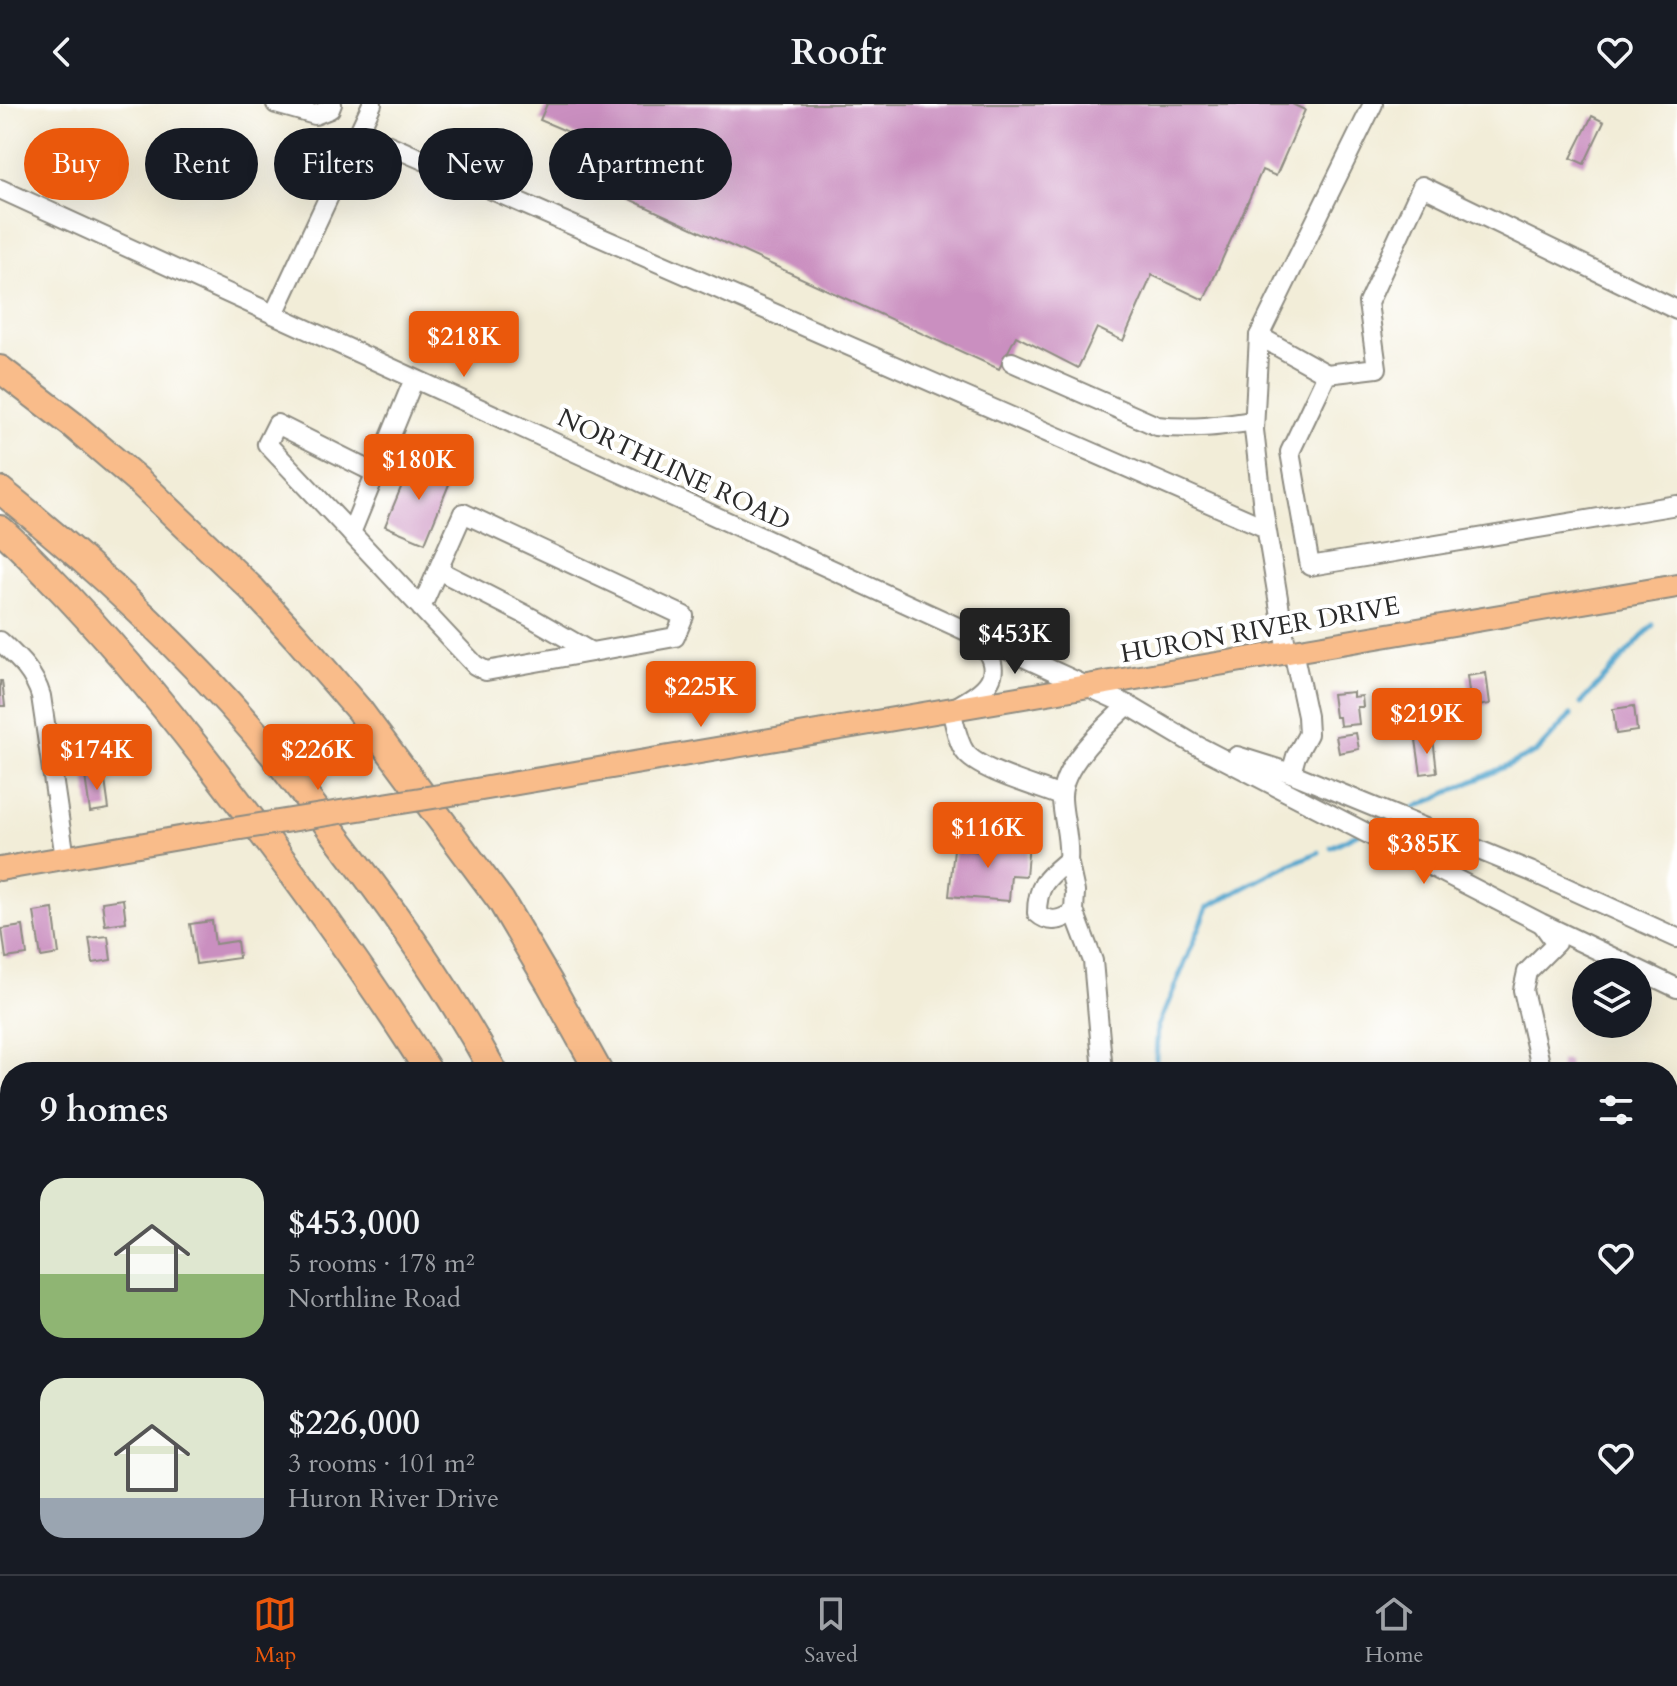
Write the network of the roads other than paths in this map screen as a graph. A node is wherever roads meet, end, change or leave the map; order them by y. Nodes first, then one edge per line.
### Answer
1 (276, 104) edge
2 (332, 104) edge
3 (372, 104) edge
4 (1373, 104) edge
5 (361, 128) edge
6 (402, 150) edge
7 (0, 189) edge
8 (327, 200) edge
9 (1677, 310) edge
10 (274, 314) junction
11 (1259, 336) junction
12 (1012, 362) dead end
13 (0, 369) edge
14 (1327, 374) junction
15 (414, 379) junction
16 (1254, 421) junction
17 (375, 473) junction
18 (0, 490) edge
19 (1677, 505) edge
20 (1299, 507) junction
21 (1265, 520) junction
22 (0, 529) edge
23 (351, 533) junction
24 (438, 570) junction
25 (1677, 586) edge
26 (421, 608) junction
27 (975, 635) junction
28 (1, 641) edge
29 (591, 652) junction
30 (1290, 652) junction
31 (1087, 686) junction
32 (1128, 705) junction
33 (951, 710) junction
34 (1192, 743) junction
35 (1291, 773) junction
36 (1061, 796) junction
37 (65, 858) junction
38 (1068, 860) junction
39 (0, 869) edge
40 (1074, 911) junction
41 (1541, 923) junction
42 (334, 932) junction
43 (1677, 938) edge
44 (1677, 988) edge
45 (407, 1062) edge
46 (423, 1062) edge
47 (488, 1062) edge
48 (593, 1062) edge
49 (1102, 1062) edge
50 (1540, 1062) edge

1 - 2 street
3 - 5 street
4 - 11 street
6 - 21 street
7 - 10 street, NORTHLINE ROAD
8 - 10 street
9 - 14 street
10 - 15 street, NORTHLINE ROAD
11 - 14 street
11 - 16 street
12 - 16 street
13 - 48 highway
14 - 20 street
15 - 17 street
15 - 27 street, NORTHLINE ROAD
16 - 21 street
17 - 23 street
17 - 23 street
18 - 47 highway
19 - 20 street
20 - 21 street
21 - 30 street
22 - 42 highway
23 - 26 street
24 - 26 street
24 - 29 street
24 - 29 street
25 - 30 main road, HURON RIVER DRIVE
26 - 29 street
27 - 31 street, NORTHLINE ROAD
27 - 33 street
28 - 37 street
30 - 31 main road, HURON RIVER DRIVE
30 - 35 street
31 - 32 street, NORTHLINE ROAD
31 - 33 main road, HURON RIVER DRIVE
32 - 34 street, NORTHLINE ROAD
32 - 36 street
33 - 36 street
33 - 37 main road, HURON RIVER DRIVE, bridge
34 - 35 street, NORTHLINE ROAD
34 - 41 street, NORTHLINE ROAD
35 - 43 street, NORTHLINE ROAD
36 - 38 street
37 - 39 main road, HURON RIVER DRIVE
38 - 40 street
38 - 40 street
40 - 49 street
41 - 44 street, NORTHLINE ROAD
41 - 50 street
42 - 45 highway
42 - 46 highway

